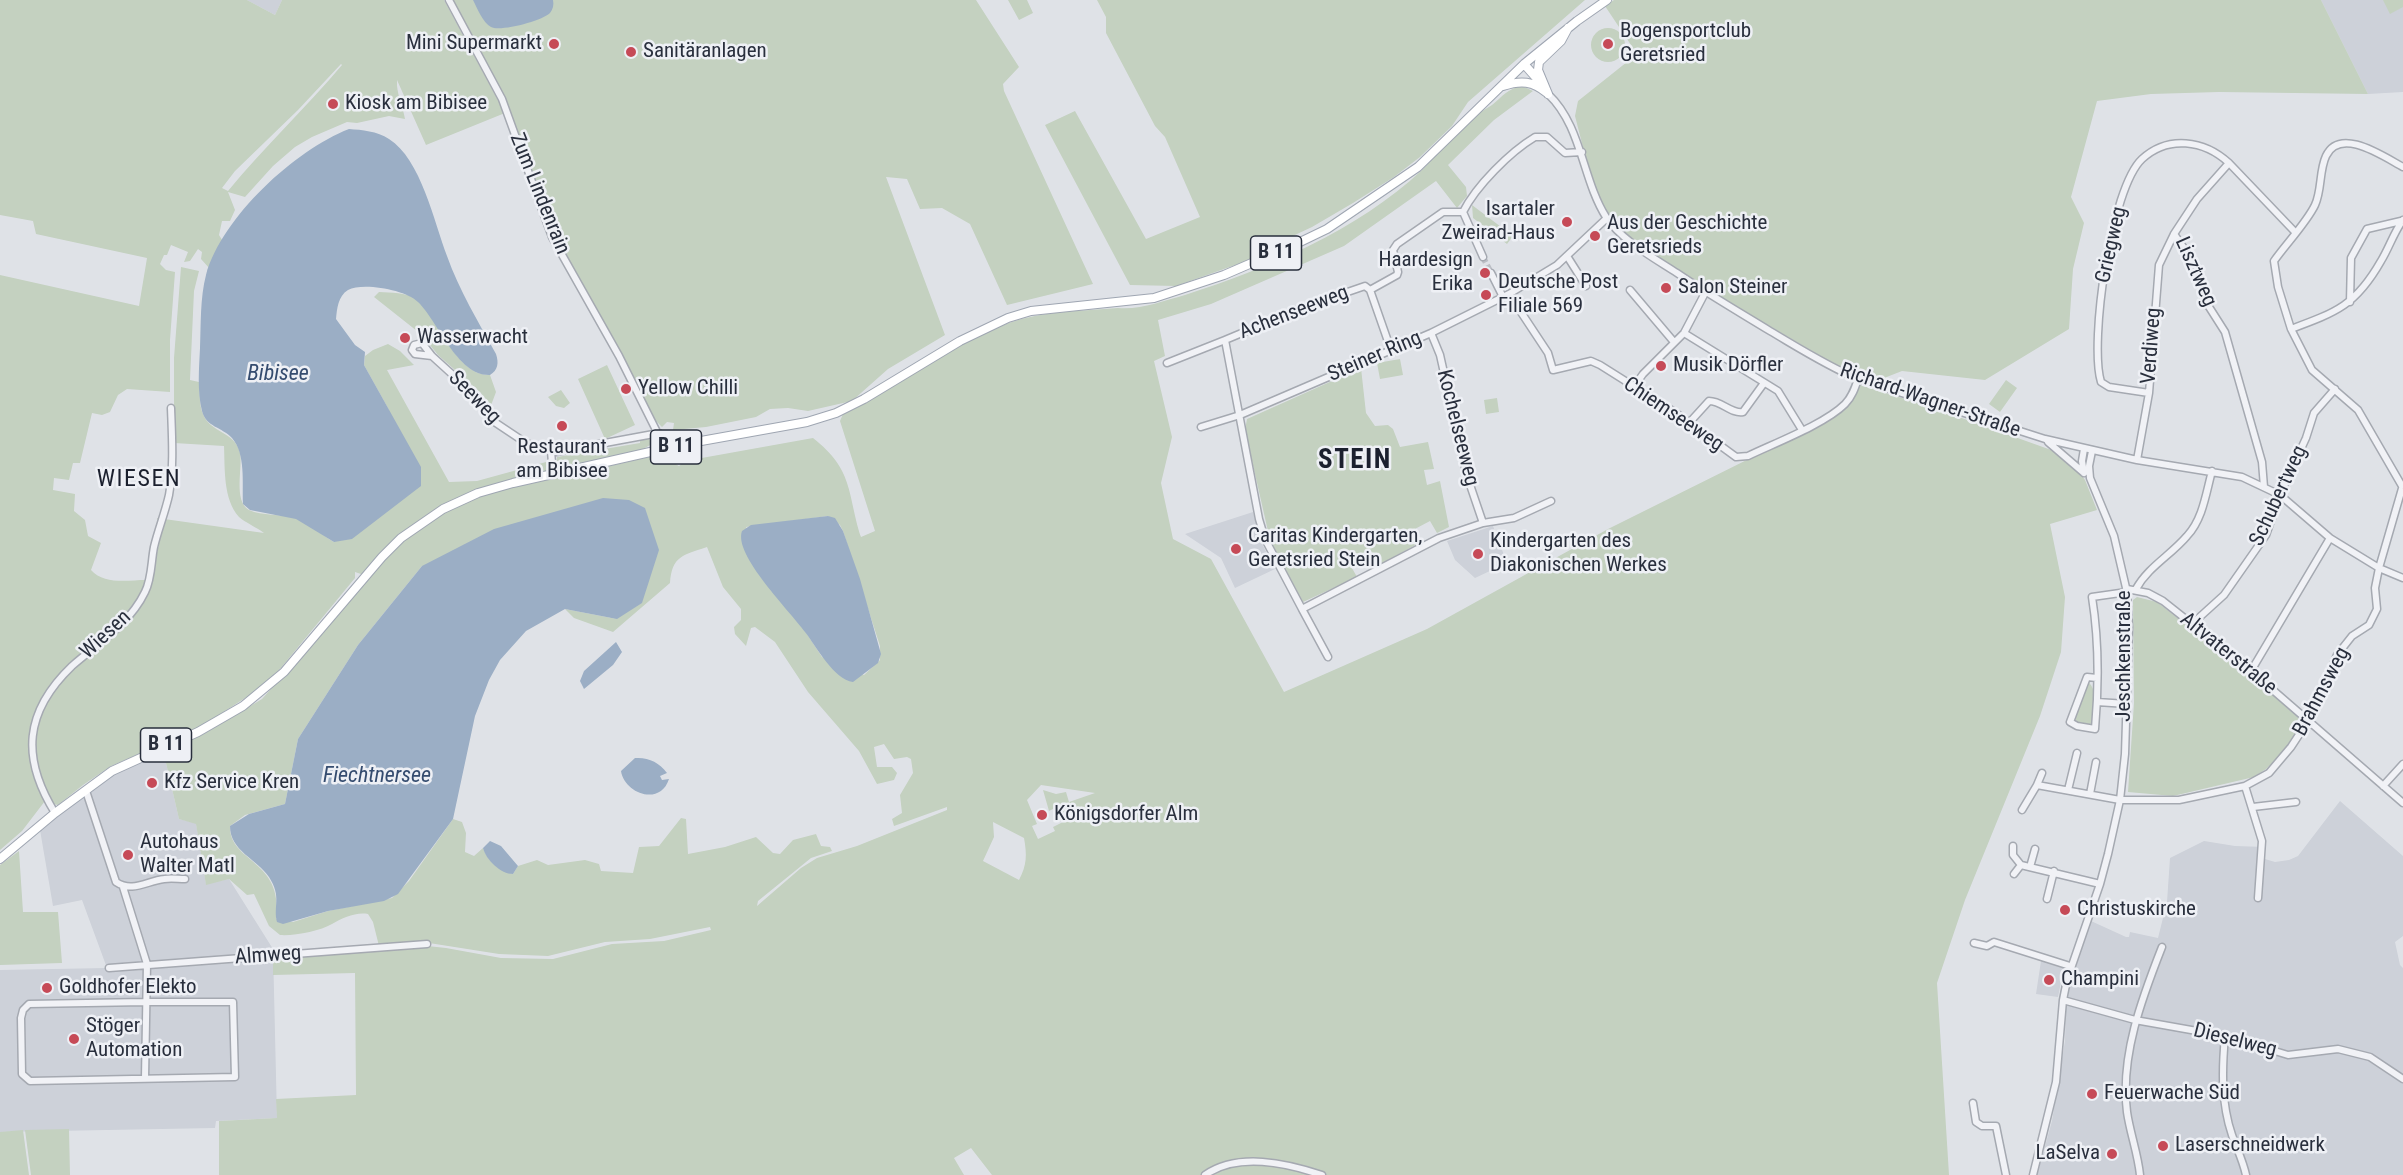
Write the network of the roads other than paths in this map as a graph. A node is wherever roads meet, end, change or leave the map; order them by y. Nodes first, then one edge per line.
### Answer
1 (449, 0) edge
2 (1607, 0) edge
3 (1569, 27) junction
4 (1524, 64) junction
5 (1499, 88) junction
6 (1548, 94) junction
7 (1582, 152) junction
8 (2229, 163) junction
9 (2403, 167) edge
10 (1463, 212) junction
11 (1606, 218) junction
12 (2402, 221) edge
13 (2295, 232) junction
14 (2174, 234) junction
15 (1567, 256) junction
16 (1483, 257) tunnel mouth
17 (1491, 273) tunnel mouth
18 (1586, 286) dead end
19 (1370, 290) junction
20 (1630, 290) dead end
21 (1705, 293) junction
22 (1506, 296) junction
23 (2350, 302) junction
24 (2291, 329) junction
25 (1431, 333) junction
26 (1684, 333) junction
27 (1225, 340) junction
28 (1674, 342) junction
29 (1391, 350) junction
30 (432, 356) dead end
31 (1167, 363) dead end
32 (1858, 379) junction
33 (1764, 383) junction
34 (1634, 388) junction
35 (2335, 389) junction
36 (2149, 393) junction
37 (171, 408) dead end
38 (1240, 415) junction
39 (1689, 423) junction
40 (1201, 427) dead end
41 (1802, 430) junction
42 (659, 433) junction
43 (2045, 439) junction
44 (666, 450) junction
45 (2088, 450) junction
46 (551, 451) junction
47 (2137, 460) junction
48 (2212, 471) junction
49 (2084, 473) junction
50 (553, 475) junction
51 (2092, 483) junction
52 (2403, 485) edge
53 (2264, 487) junction
54 (2280, 495) junction
55 (1551, 501) dead end
56 (1483, 523) junction
57 (2330, 538) junction
58 (2379, 568) junction
59 (2403, 578) edge
60 (2136, 589) junction
61 (2127, 590) junction
62 (1302, 609) junction
63 (2192, 624) junction
64 (1328, 657) dead end
65 (2251, 671) junction
66 (2097, 678) junction
67 (2097, 702) junction
68 (2127, 704) junction
69 (2308, 721) junction
70 (2077, 753) dead end
71 (2096, 762) dead end
72 (2403, 764) edge
73 (2042, 773) dead end
74 (2037, 785) junction
75 (2245, 786) junction
76 (2383, 786) junction
77 (2068, 790) junction
78 (86, 791) junction
79 (2090, 794) junction
80 (2120, 800) junction
81 (2296, 802) dead end
82 (2403, 803) edge
83 (2253, 807) junction
84 (2022, 810) dead end
85 (55, 813) junction
86 (2013, 846) dead end
87 (2035, 849) dead end
88 (0, 859) edge
89 (2021, 865) junction
90 (2031, 867) junction
91 (2054, 871) junction
92 (2014, 874) dead end
93 (184, 879) dead end
94 (2100, 884) junction
95 (123, 887) junction
96 (2258, 898) dead end
97 (2047, 899) dead end
98 (1974, 943) dead end
99 (427, 944) dead end
100 (2162, 947) dead end
101 (147, 964) junction
102 (2070, 966) junction
103 (109, 968) dead end
104 (2062, 1000) junction
105 (145, 1002) junction
106 (2135, 1020) junction
107 (2225, 1036) junction
108 (145, 1078) junction
109 (2403, 1079) edge
110 (1973, 1103) dead end
111 (1205, 1175) edge
112 (1322, 1175) edge
113 (2006, 1175) edge
114 (2033, 1175) edge
115 (2140, 1175) edge
116 (2246, 1175) edge

1 - 42 street, Zum Lindenrain
2 - 3 main road, B 11
3 - 4 main road, B 11
3 - 6 main road
4 - 5 main road, B 11
4 - 6 main road
5 - 6 main road
5 - 44 main road, B 11
6 - 7 street, Richard-Wagner-Straße
7 - 10 street
7 - 11 street, Richard-Wagner-Straße
8 - 13 street
8 - 14 street, Lisztweg
8 - 36 street, Griegweg
9 - 13 street
10 - 16 street
10 - 19 street
11 - 15 street, Steiner Ring
11 - 21 street, Richard-Wagner-Straße
12 - 23 street
12 - 23 street
13 - 24 street
14 - 36 street, Verdiweg
14 - 53 street, Lisztweg
15 - 18 street
15 - 22 street, Steiner Ring
17 - 22 street
19 - 27 street, Achenseeweg
19 - 29 street, Achenseeweg
20 - 28 street
21 - 26 street
21 - 32 street, Richard-Wagner-Straße
22 - 25 street, Steiner Ring
22 - 34 street, Chiemseeweg
23 - 24 street
24 - 35 street
25 - 29 street, Steiner Ring
25 - 56 street, Kochelseeweg
26 - 28 street
26 - 33 street
27 - 31 street, Achenseeweg
27 - 38 street, Achenseeweg
28 - 34 street
29 - 38 street, Steiner Ring
30 - 46 street, Seeweg
32 - 41 street, Chiemseeweg
32 - 43 street, Richard-Wagner-Straße
33 - 39 street
33 - 41 street
34 - 39 street, Chiemseeweg
35 - 52 street
35 - 54 street, Schubertweg
36 - 47 street, Verdiweg
37 - 85 street, Wiesen
38 - 40 street, Steiner Ring
38 - 62 street
39 - 41 street, Chiemseeweg
42 - 44 street, Zum Lindenrain
42 - 46 street, Seeweg
43 - 45 street, Richard-Wagner-Straße
43 - 49 street, Jeschkenstraße
44 - 50 main road, B 11
45 - 47 street, Richard-Wagner-Straße
45 - 49 street
45 - 51 street, Jeschkenstraße
46 - 50 street
47 - 48 street, Richard-Wagner-Straße
48 - 53 street, Richard-Wagner-Straße
48 - 60 street
49 - 51 street, Jeschkenstraße
50 - 78 main road, B 11
51 - 61 street, Jeschkenstraße
52 - 58 street, Brahmsweg
53 - 54 street, Richard-Wagner-Straße
54 - 57 street, Richard-Wagner-Straße
54 - 63 street, Schubertweg
55 - 56 street
56 - 62 street
57 - 58 street, Richard-Wagner-Straße
57 - 65 street
58 - 59 street, Richard-Wagner-Straße
58 - 69 street, Brahmsweg
60 - 61 street, Altvaterstraße
60 - 63 street, Altvaterstraße
61 - 66 street, Altvaterstraße
61 - 68 street, Jeschkenstraße
62 - 64 street
63 - 65 street, Altvaterstraße
65 - 69 street, Altvaterstraße
66 - 67 street
66 - 67 street
67 - 68 street
68 - 80 street, Jeschkenstraße
69 - 75 street, Brahmsweg
69 - 76 street, Altvaterstraße
70 - 77 street
71 - 79 street
72 - 76 street
73 - 74 street
74 - 77 street
74 - 84 street
75 - 80 street, Brahmsweg
75 - 83 street
76 - 82 street, Altvaterstraße
77 - 79 street
78 - 85 main road, B 11
78 - 95 street
79 - 80 street
80 - 94 street, Jeschkenstraße
81 - 83 street
83 - 96 street
85 - 88 main road, B 11
86 - 89 street
87 - 90 street
89 - 90 street
89 - 92 street
90 - 91 street
91 - 94 street
91 - 97 street
93 - 95 street
94 - 102 street, Jeschkenstraße
95 - 101 street
98 - 102 street
99 - 101 street, Almweg
100 - 106 street
101 - 103 street, Almweg
101 - 105 street
102 - 104 street, Jeschkenstraße
104 - 106 street, Dieselweg
104 - 114 street, Jeschkenstraße
105 - 108 street
105 - 108 street
105 - 108 street
106 - 107 street, Dieselweg
106 - 115 street
107 - 109 street, Dieselweg
107 - 116 street
110 - 113 street
111 - 112 street

